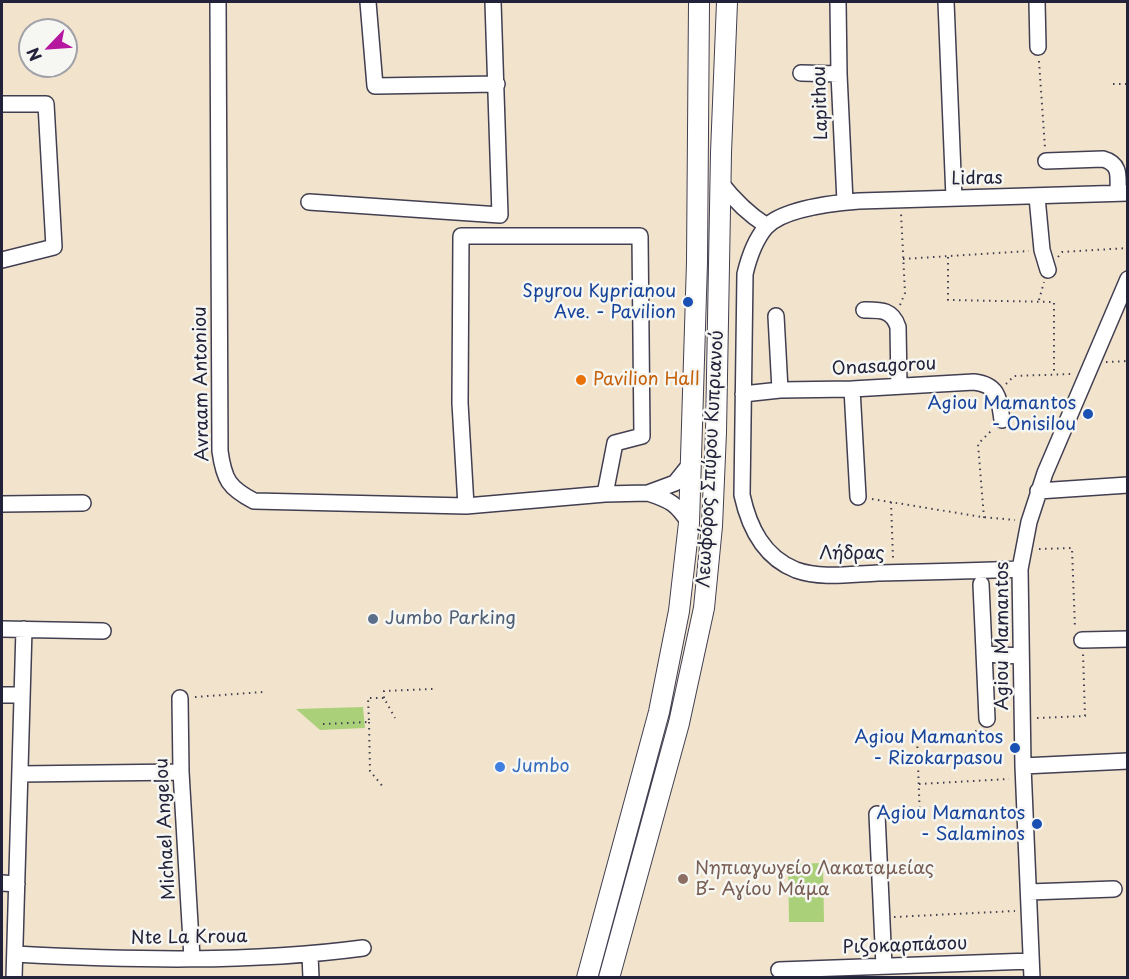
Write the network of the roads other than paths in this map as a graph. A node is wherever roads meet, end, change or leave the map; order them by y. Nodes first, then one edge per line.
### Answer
1 (218, 2) edge
2 (368, 2) edge
3 (493, 2) edge
4 (699, 2) edge
5 (727, 2) edge
6 (838, 2) edge
7 (946, 2) edge
8 (1037, 2) edge
9 (1038, 47) road end
10 (801, 73) dead end
11 (839, 74) junction
12 (497, 84) junction
13 (2, 104) edge
14 (1046, 161) road end
15 (720, 182) junction
16 (1123, 193) edge
17 (1037, 197) junction
18 (954, 198) junction
19 (309, 201) dead end
20 (845, 202) junction
21 (767, 226) junction
22 (2, 260) edge
23 (1048, 270) road end
24 (1126, 286) edge
25 (864, 310) dead end
26 (776, 316) dead end
27 (899, 385) junction
28 (852, 389) junction
29 (780, 390) junction
30 (743, 394) junction
31 (1002, 420) road end
32 (692, 462) junction
33 (1128, 485) edge
34 (1038, 491) junction
35 (648, 493) junction
36 (605, 494) junction
37 (858, 496) road end
38 (83, 503) dead end
39 (2, 504) edge
40 (466, 506) junction
41 (689, 524) junction
42 (1020, 569) junction
43 (981, 584) dead end
44 (2, 629) edge
45 (24, 629) junction
46 (103, 630) dead end
47 (1128, 639) edge
48 (1082, 640) road end
49 (984, 654) junction
50 (1020, 656) junction
51 (2, 695) edge
52 (22, 695) junction
53 (180, 698) road end
54 (987, 719) road end
55 (1128, 761) edge
56 (182, 772) junction
57 (1024, 772) junction
58 (20, 774) junction
59 (877, 814) dead end
60 (9, 884) edge
61 (1114, 889) dead end
62 (1029, 892) junction
63 (363, 948) dead end
64 (15, 954) junction
65 (310, 955) junction
66 (192, 958) junction
67 (1031, 961) junction
68 (884, 966) junction
69 (779, 970) dead end
70 (964, 970) edge
71 (838, 973) edge
72 (14, 978) edge
73 (311, 978) edge
74 (587, 978) edge
75 (609, 978) edge
76 (1032, 978) edge

1 - 40 street, Avraam Antoniou
2 - 12 street
3 - 12 street
4 - 32 main road, Λεωφόρος Σπύρου Κυπριανού
5 - 15 main road, Λεωφόρος Σπύρου Κυπριανού
6 - 11 street, Lapithou
7 - 18 street
8 - 9 street
10 - 11 street
11 - 20 street, Lapithou
12 - 19 street
13 - 22 street
14 - 16 street
15 - 21 street
15 - 75 main road, Λεωφόρος Σπύρου Κυπριανού
16 - 17 street, Lidras
17 - 18 street, Lidras
17 - 23 street
18 - 20 street, Lidras
20 - 21 street, Lidras
21 - 30 street, Λήδρας
24 - 34 street, Agiou Mamantos
25 - 27 street
26 - 29 street
27 - 28 street, Onasagorou
27 - 31 street, Onasagorou
28 - 29 street, Onasagorou
28 - 37 street
29 - 30 street, Onasagorou
30 - 42 street, Λήδρας
32 - 35 street
32 - 41 main road, Λεωφόρος Σπύρου Κυπριανού
33 - 34 street
34 - 42 street, Agiou Mamantos
35 - 36 street, Avraam Antoniou
35 - 41 street
36 - 40 street, Avraam Antoniou
36 - 40 street
38 - 39 street
41 - 74 main road, Λεωφόρος Σπύρου Κυπριανού
42 - 50 street, Agiou Mamantos
43 - 49 street
44 - 45 street
45 - 46 street
45 - 52 street
47 - 48 street
49 - 50 street
49 - 54 street
50 - 57 street, Agiou Mamantos
51 - 52 street
52 - 58 street
53 - 56 street, Michael Angelou
55 - 57 street
56 - 58 street
56 - 66 street, Michael Angelou
57 - 62 street, Agiou Mamantos
58 - 60 street
59 - 68 street
60 - 64 street
61 - 62 street
62 - 67 street, Agiou Mamantos
63 - 65 street, Nte La Kroua
64 - 66 street, Nte La Kroua
64 - 72 street
65 - 66 street, Nte La Kroua
65 - 73 street
67 - 70 street, Ριζοκαρπάσου
67 - 76 street, Agiou Mamantos
68 - 70 street, Ριζοκαρπάσου
68 - 71 street, Ριζοκαρπάσου
69 - 71 street, Ριζοκαρπάσου

